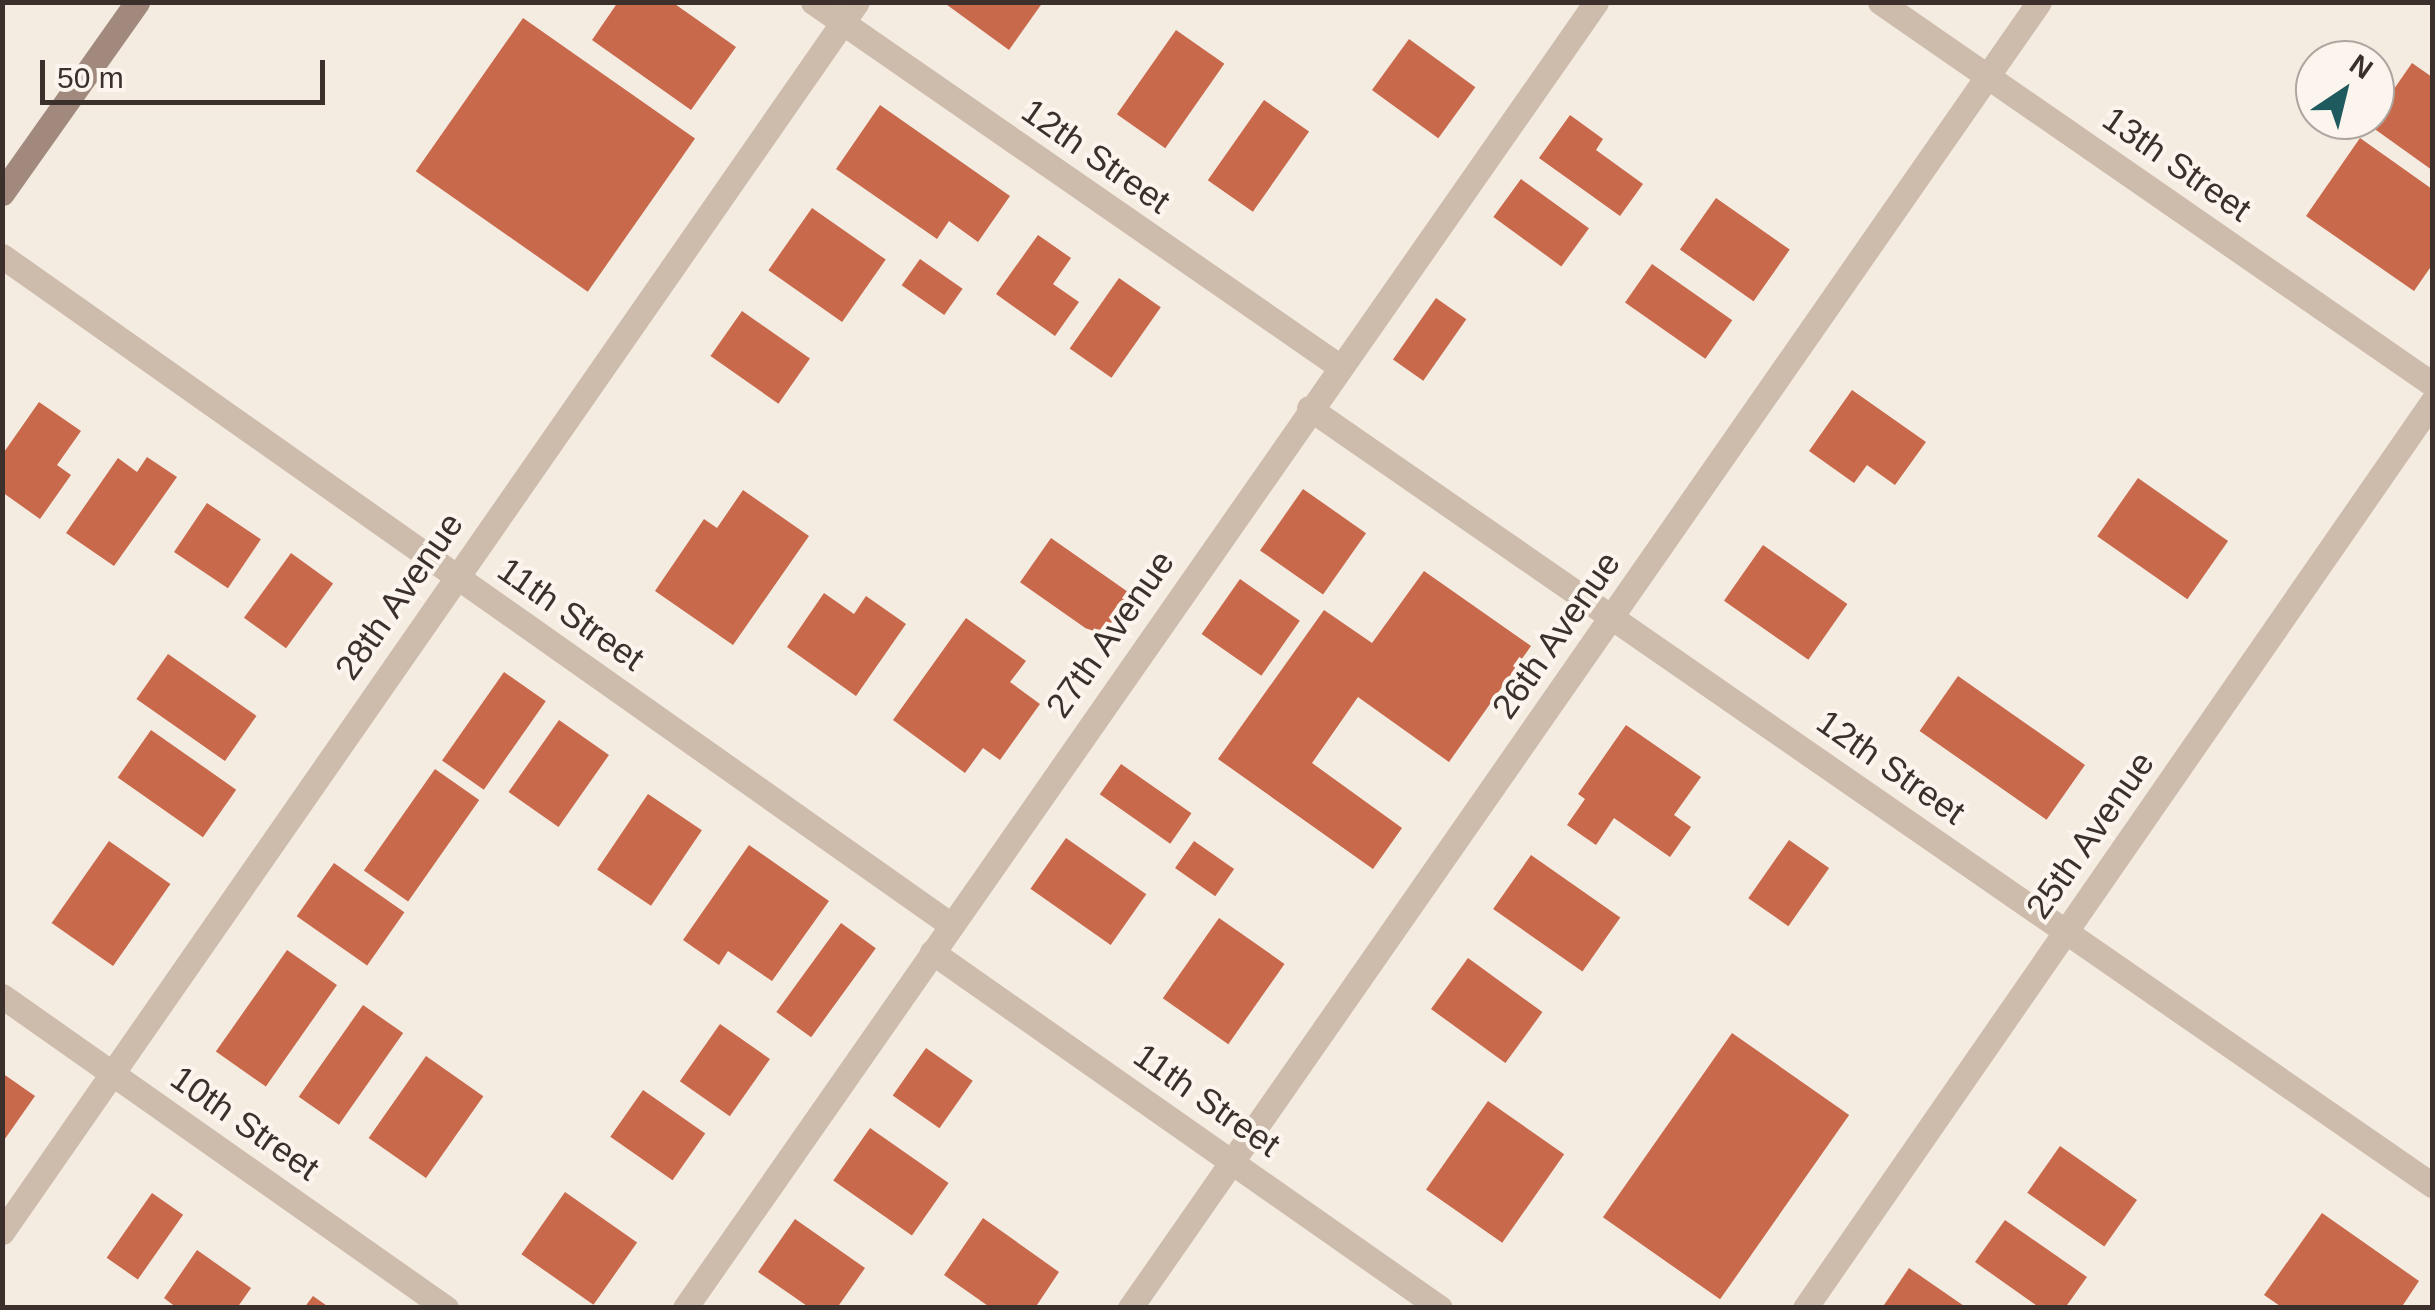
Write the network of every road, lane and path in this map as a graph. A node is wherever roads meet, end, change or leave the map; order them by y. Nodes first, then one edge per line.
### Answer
1 (137, 2) edge
2 (813, 2) edge
3 (1596, 2) edge
4 (1880, 2) edge
5 (2039, 2) edge
6 (850, 12) edge
7 (1988, 75) junction
8 (2, 193) edge
9 (2, 256) edge
10 (1339, 366) junction
11 (2432, 384) edge
12 (2432, 402) edge
13 (1309, 408) junction
14 (455, 575) junction
15 (1612, 617) junction
16 (951, 925) junction
17 (2066, 931) junction
18 (932, 952) junction
19 (2, 996) edge
20 (114, 1073) junction
21 (1233, 1160) junction
22 (2432, 1184) edge
23 (2, 1232) edge
24 (446, 1308) edge
25 (685, 1308) edge
26 (1130, 1308) edge
27 (1440, 1308) edge
28 (1805, 1308) edge

1 - 8 street
2 - 6 street, 12th Street
3 - 10 street, 27th Avenue
4 - 7 street, 13th Street
5 - 7 street, 26th Avenue
6 - 10 street, 12th Street
6 - 14 street, 28th Avenue
7 - 11 street, 13th Street
7 - 15 street, 26th Avenue
9 - 14 street, 11th Street
10 - 13 street, 27th Avenue
12 - 17 street, 25th Avenue
13 - 15 street, 12th Street
13 - 16 street, 27th Avenue
14 - 16 street, 11th Street
14 - 20 street, 28th Avenue
15 - 17 street, 12th Street
15 - 21 street, 26th Avenue
16 - 18 street, 27th Avenue
17 - 22 street, 12th Street
17 - 28 street, 25th Avenue
18 - 21 street, 11th Street
18 - 25 street, 27th Avenue
19 - 20 street, 10th Street
20 - 23 street, 28th Avenue
20 - 24 street, 10th Street
21 - 26 street, 26th Avenue
21 - 27 street, 11th Street

